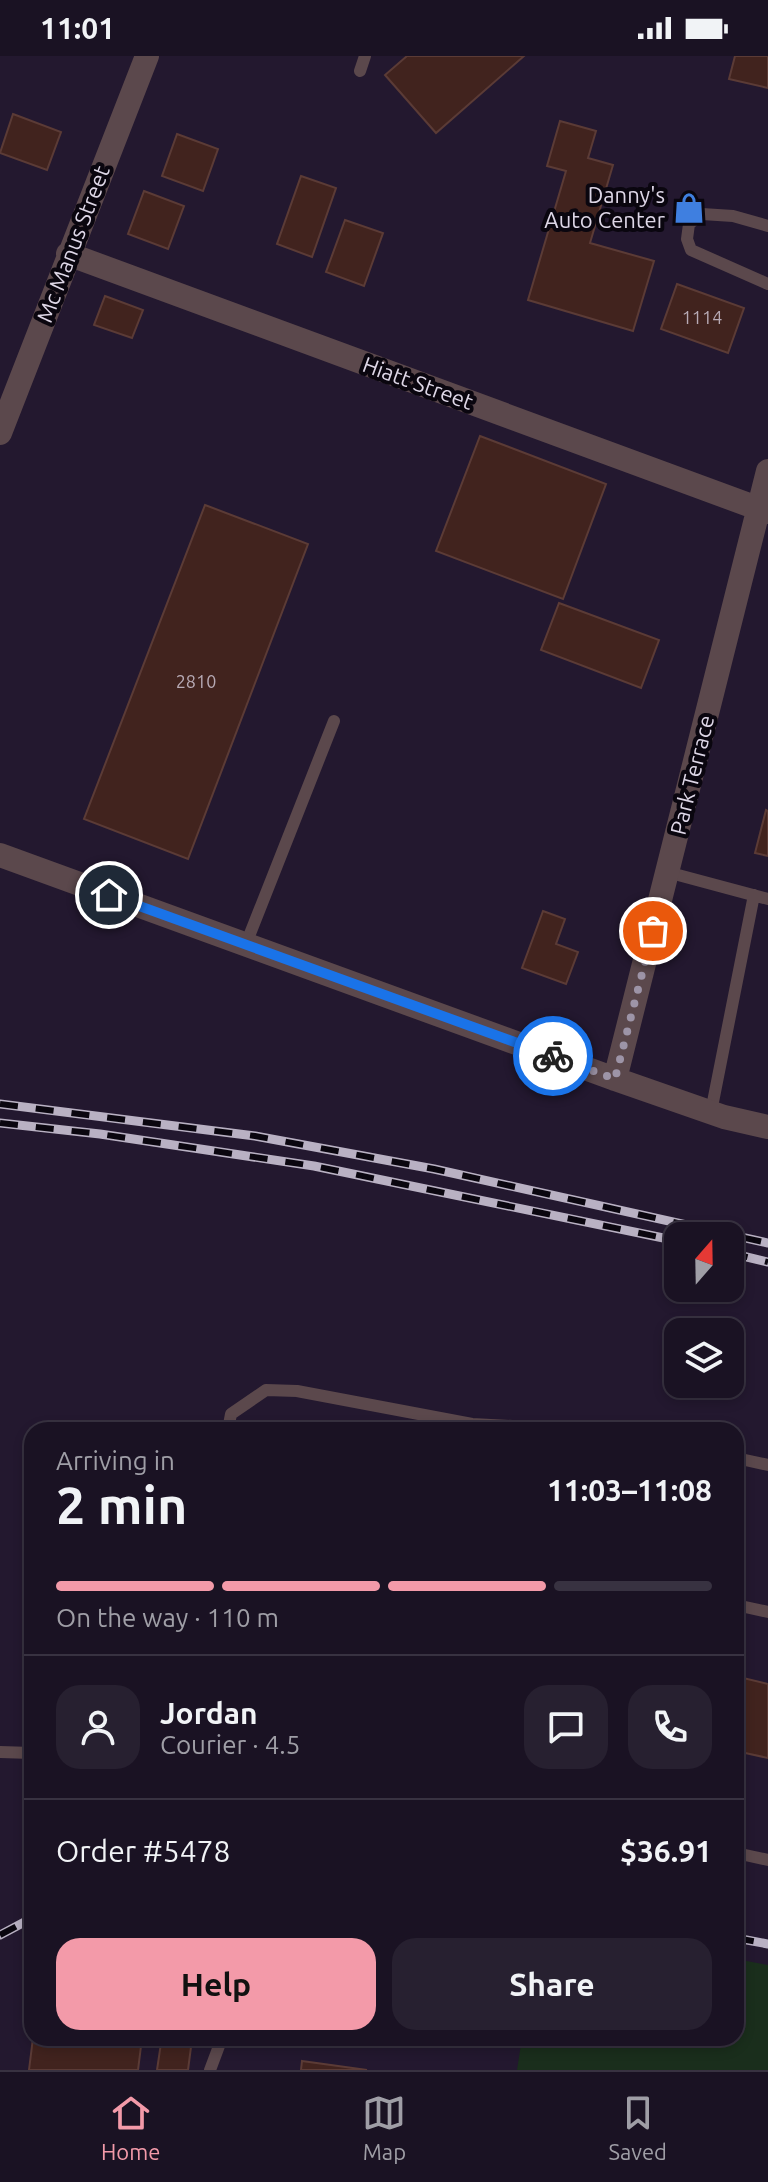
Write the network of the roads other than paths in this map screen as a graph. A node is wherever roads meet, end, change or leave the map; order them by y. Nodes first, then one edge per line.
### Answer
1 (147, 56) edge
2 (365, 56) edge
3 (360, 71) dead end
4 (768, 226) edge
5 (68, 254) junction
6 (768, 284) edge
7 (0, 433) edge
8 (768, 471) edge
9 (764, 511) edge
10 (334, 721) dead end
11 (0, 855) edge
12 (667, 872) junction
13 (754, 895) junction
14 (768, 899) edge
15 (246, 944) junction
16 (615, 1079) junction
17 (711, 1112) junction
18 (768, 1127) edge
19 (230, 1422) edge
20 (461, 1422) edge
21 (744, 1460) edge
22 (768, 1465) edge
23 (744, 1607) edge
24 (768, 1612) edge
25 (0, 1752) edge
26 (24, 1753) edge
27 (744, 1855) edge
28 (768, 1860) edge
29 (219, 2046) edge
30 (210, 2070) edge

1 - 5 street, Mc Manus Street
2 - 3 lane
4 - 6 lane
5 - 7 street, Mc Manus Street
5 - 9 street, Hiatt Street
8 - 9 street, Park Terrace
9 - 12 street, Park Terrace
10 - 15 lane
11 - 15 street
12 - 13 lane
12 - 16 street, Park Terrace
13 - 14 lane
13 - 17 lane
15 - 16 street
16 - 17 street
17 - 18 street
19 - 20 lane
21 - 22 lane
23 - 24 lane
25 - 26 lane
27 - 28 lane
29 - 30 lane

